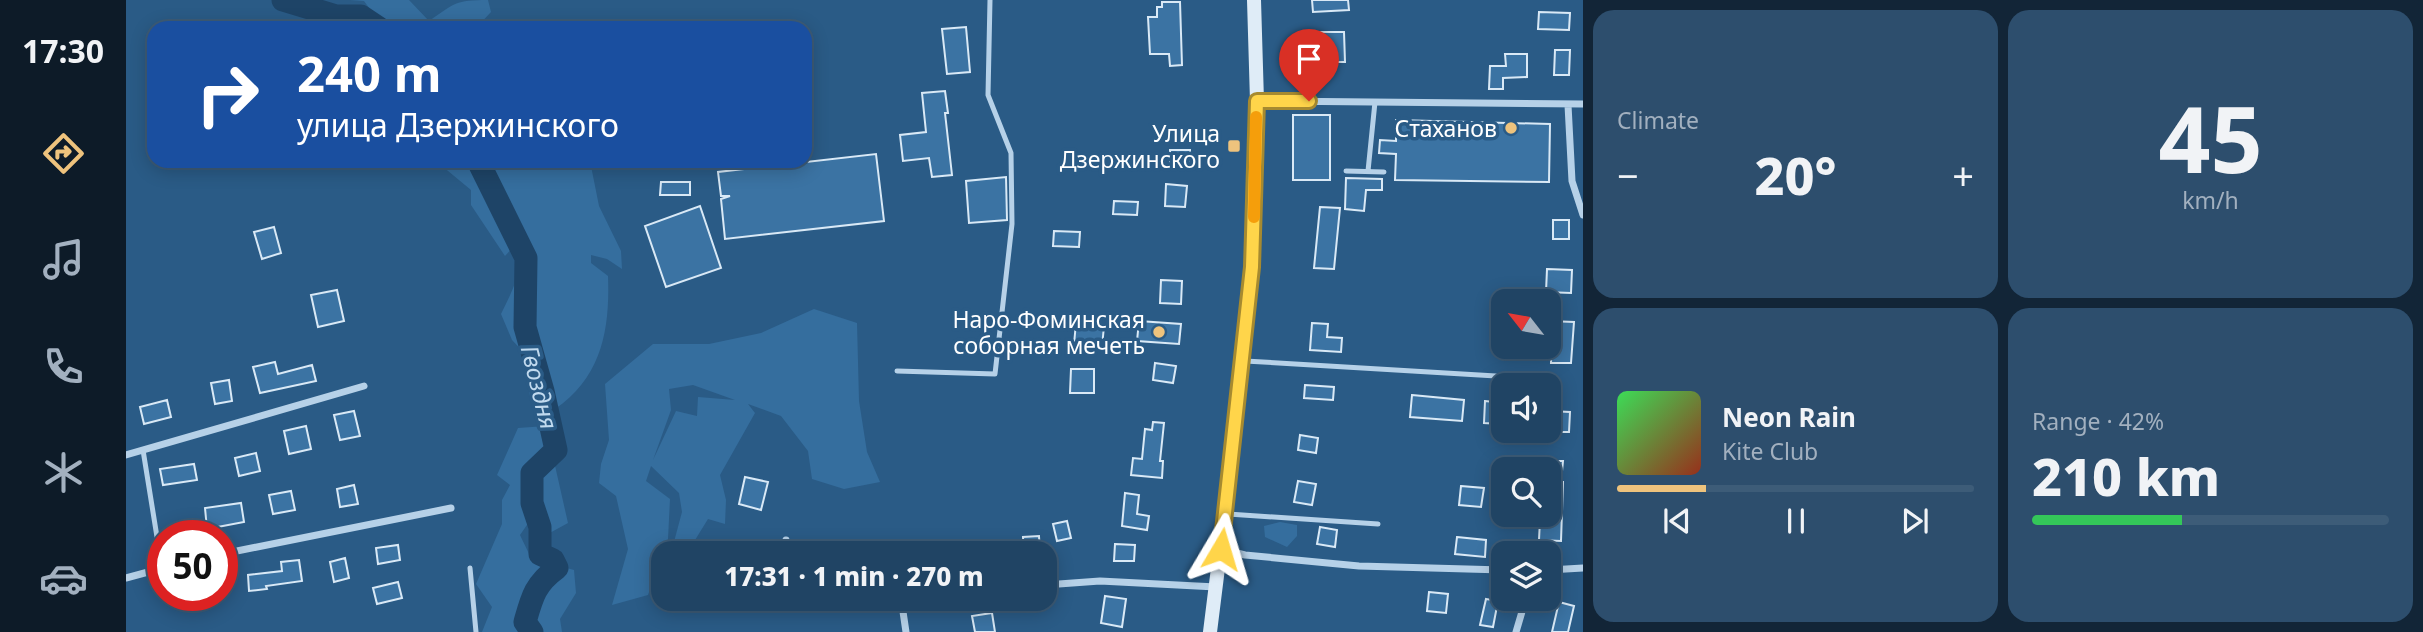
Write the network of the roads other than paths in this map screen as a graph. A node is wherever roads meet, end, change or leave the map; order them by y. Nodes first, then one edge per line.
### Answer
1 (990, 0) edge
2 (1254, 0) edge
3 (1257, 101) junction
4 (1375, 102) junction
5 (1583, 104) edge
6 (1567, 105) junction
7 (1346, 171) dead end
8 (1368, 172) junction
9 (1384, 172) dead end
10 (1583, 215) edge
11 (1243, 360) junction
12 (897, 371) dead end
13 (1491, 376) edge
14 (365, 386) dead end
15 (143, 450) junction
16 (126, 454) edge
17 (451, 508) dead end
18 (1225, 514) junction
19 (155, 520) edge
20 (1378, 524) dead end
21 (1221, 549) junction
22 (238, 551) edge
23 (470, 568) dead end
24 (1583, 568) edge
25 (1561, 569) edge
26 (1491, 570) edge
27 (147, 572) edge
28 (126, 578) edge
29 (1057, 584) edge
30 (1216, 587) junction
31 (903, 611) edge
32 (1522, 611) edge
33 (476, 632) edge
34 (906, 632) edge
35 (1210, 632) edge
36 (1516, 632) edge

1 - 12 lane
2 - 3 main road
3 - 4 street
3 - 11 main road
4 - 6 street
4 - 8 lane
5 - 6 street
6 - 10 street
7 - 8 lane
8 - 9 lane
11 - 13 lane
11 - 18 main road
14 - 15 street
15 - 16 street
15 - 19 lane
17 - 22 street
18 - 20 lane
18 - 21 main road
21 - 26 street
21 - 30 main road
23 - 33 lane
24 - 25 street
27 - 28 street
29 - 30 street
30 - 35 main road
31 - 34 street
32 - 36 street

